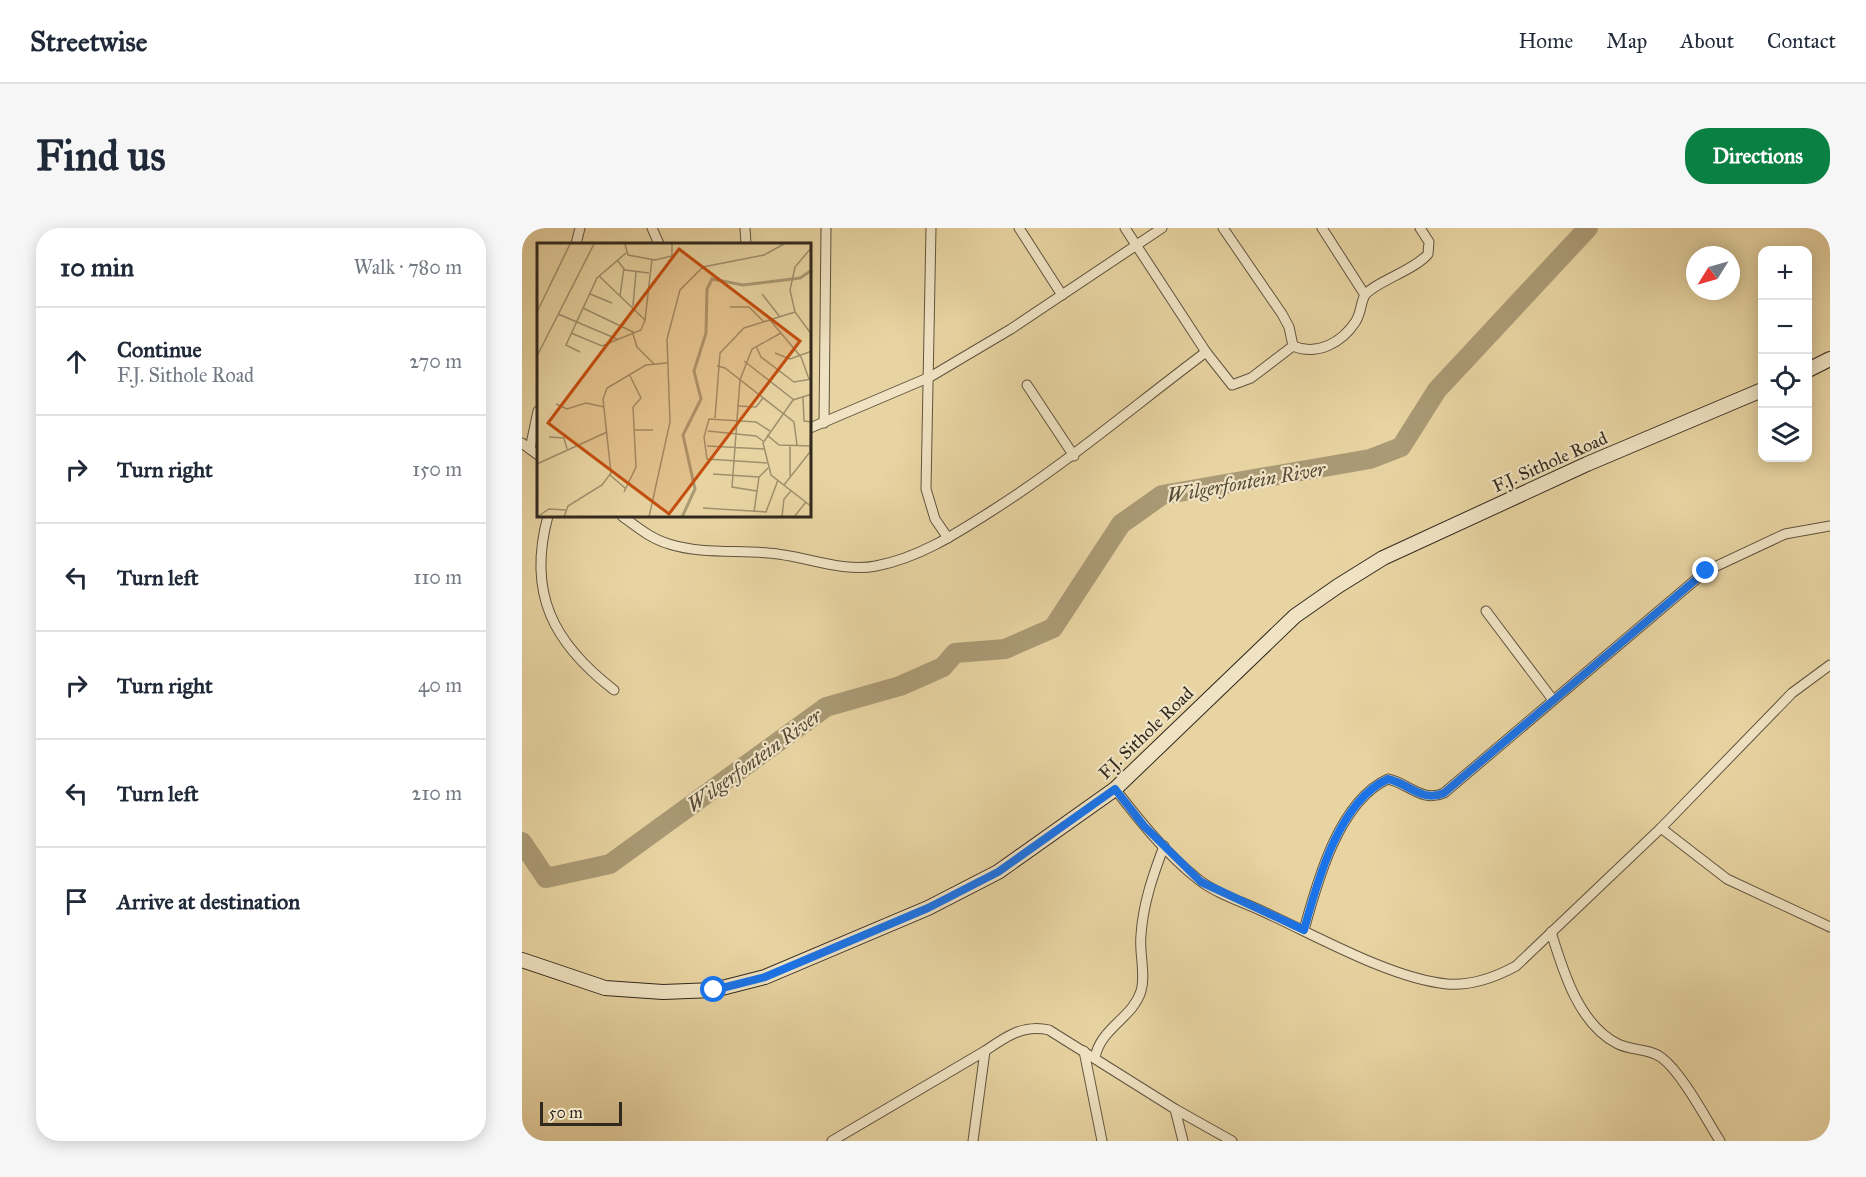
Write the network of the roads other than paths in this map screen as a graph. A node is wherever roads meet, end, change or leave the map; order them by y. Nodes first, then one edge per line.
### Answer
1 (580, 228) edge
2 (652, 228) edge
3 (826, 228) edge
4 (931, 228) edge
5 (1019, 228) edge
6 (1125, 228) edge
7 (1162, 228) edge
8 (1223, 228) edge
9 (1322, 228) edge
10 (1420, 228) edge
11 (576, 243) edge
12 (659, 243) edge
13 (1137, 245) junction
14 (1062, 295) junction
15 (1365, 295) junction
16 (1293, 346) junction
17 (1206, 352) junction
18 (1830, 359) edge
19 (1812, 368) edge
20 (930, 377) junction
21 (1027, 385) dead end
22 (1758, 392) edge
23 (537, 416) edge
24 (824, 423) junction
25 (812, 427) edge
26 (530, 449) edge
27 (1074, 456) junction
28 (548, 518) edge
29 (625, 518) edge
30 (1830, 526) edge
31 (948, 538) junction
32 (1486, 611) dead end
33 (1830, 665) edge
34 (614, 690) dead end
35 (1553, 700) junction
36 (1115, 789) junction
37 (1660, 828) junction
38 (1164, 846) junction
39 (1830, 927) edge
40 (1304, 930) junction
41 (1551, 932) junction
42 (522, 960) edge
43 (985, 1051) junction
44 (1084, 1051) junction
45 (1095, 1058) junction
46 (1175, 1109) junction
47 (831, 1141) edge
48 (973, 1141) edge
49 (1102, 1141) edge
50 (1183, 1141) edge
51 (1232, 1141) edge
52 (1720, 1141) edge

1 - 11 street
2 - 12 street
3 - 24 street
4 - 20 street
5 - 14 street
6 - 13 street
7 - 13 street
8 - 16 street
9 - 15 street
10 - 15 street
13 - 14 street
13 - 17 street
14 - 20 street
15 - 16 street
16 - 17 street
17 - 27 street
18 - 19 street
20 - 24 street
20 - 31 street
21 - 27 street
22 - 36 street, F.J. Sithole Road
23 - 26 street
24 - 25 street
27 - 31 street
28 - 34 street
29 - 31 street
30 - 35 street
32 - 35 street
33 - 37 street
35 - 40 street
36 - 38 street
36 - 42 street, F.J. Sithole Road
37 - 39 street
37 - 41 street
38 - 40 street
38 - 45 street
40 - 41 street
41 - 52 street
43 - 44 street
43 - 47 street
43 - 48 street
44 - 45 street
44 - 49 street
45 - 46 street
46 - 50 street
46 - 51 street

